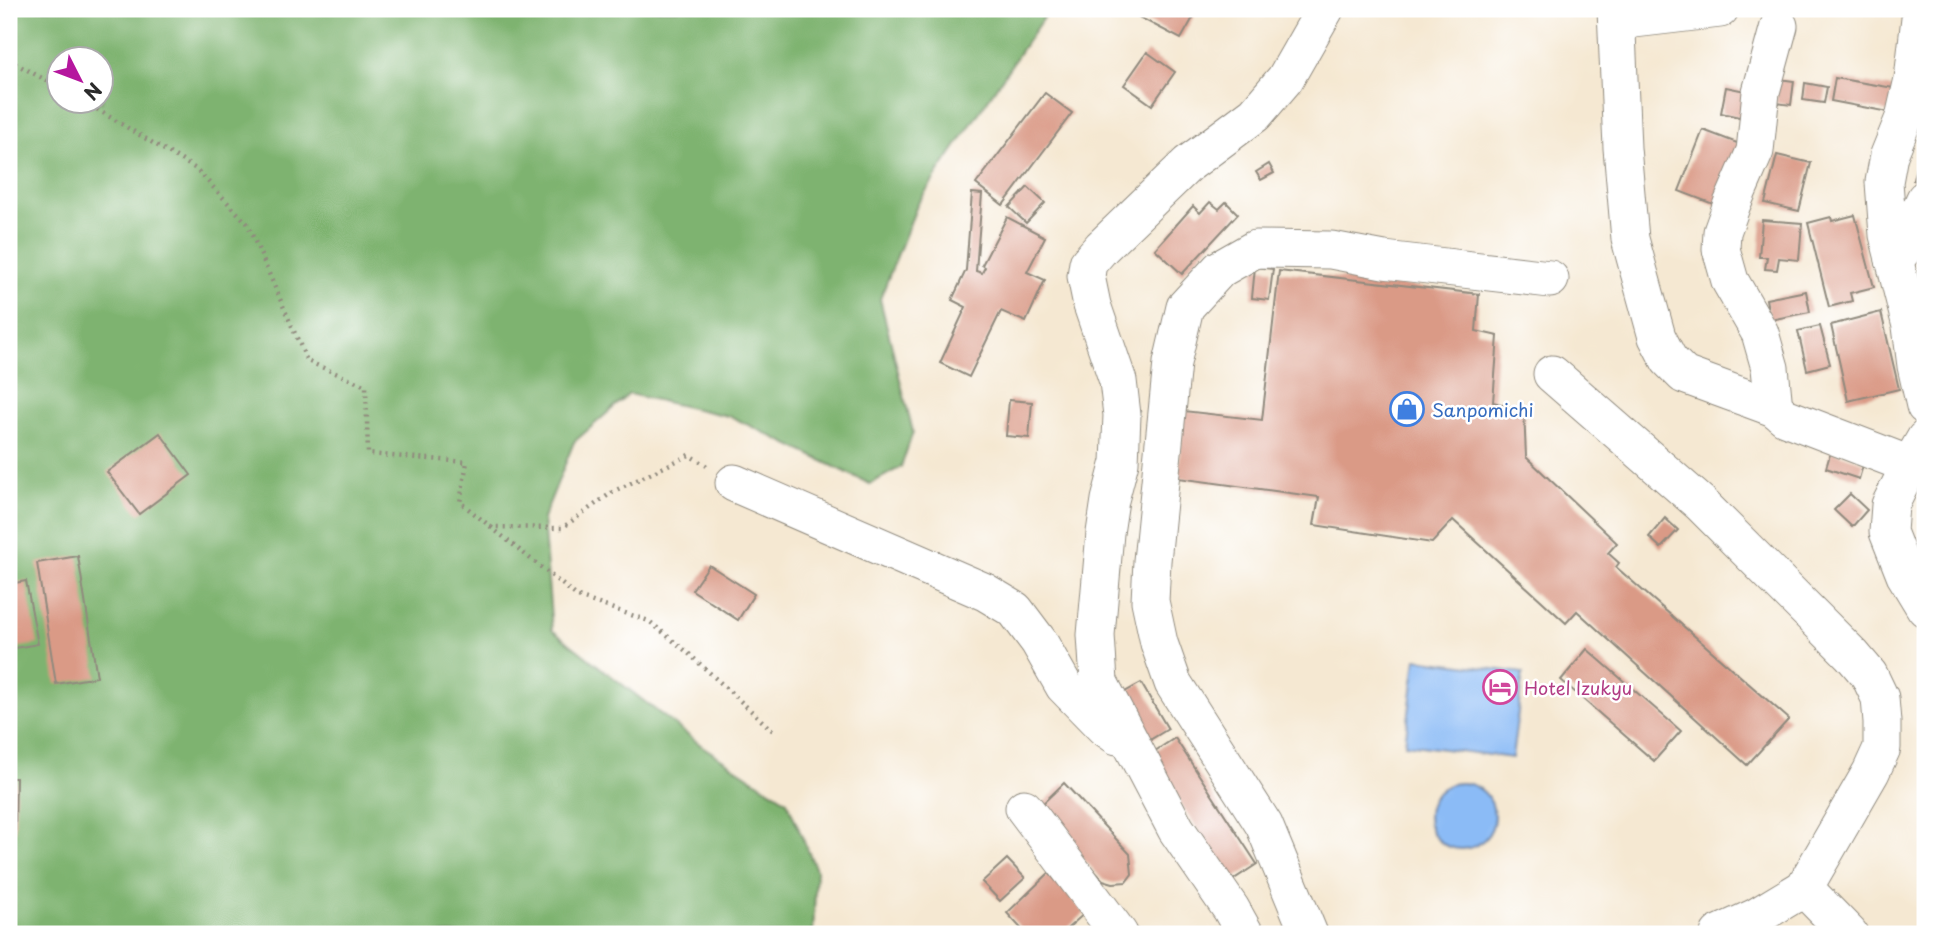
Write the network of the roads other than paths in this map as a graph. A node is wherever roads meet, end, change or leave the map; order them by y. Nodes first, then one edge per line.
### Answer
1 (1325, 9) edge
2 (1720, 9) edge
3 (1921, 9) edge
4 (1617, 15) edge
5 (1779, 26) dead end
6 (1925, 199) edge
7 (1894, 260) junction
8 (1550, 279) dead end
9 (1552, 374) dead end
10 (1925, 406) edge
11 (1774, 408) junction
12 (1917, 452) edge
13 (734, 483) road end
14 (1925, 608) edge
15 (1132, 746) junction
16 (1024, 808) dead end
17 (1804, 888) junction
18 (1119, 934) edge
19 (1245, 934) edge
20 (1308, 934) edge
21 (1720, 934) edge
22 (1849, 934) edge

1 - 15 street
2 - 4 street
3 - 7 street
4 - 11 street
5 - 11 street
6 - 7 street
7 - 10 street
8 - 20 street
9 - 17 street
11 - 12 street
12 - 14 street
13 - 15 street
15 - 19 street
16 - 18 street
17 - 21 street
17 - 22 street

